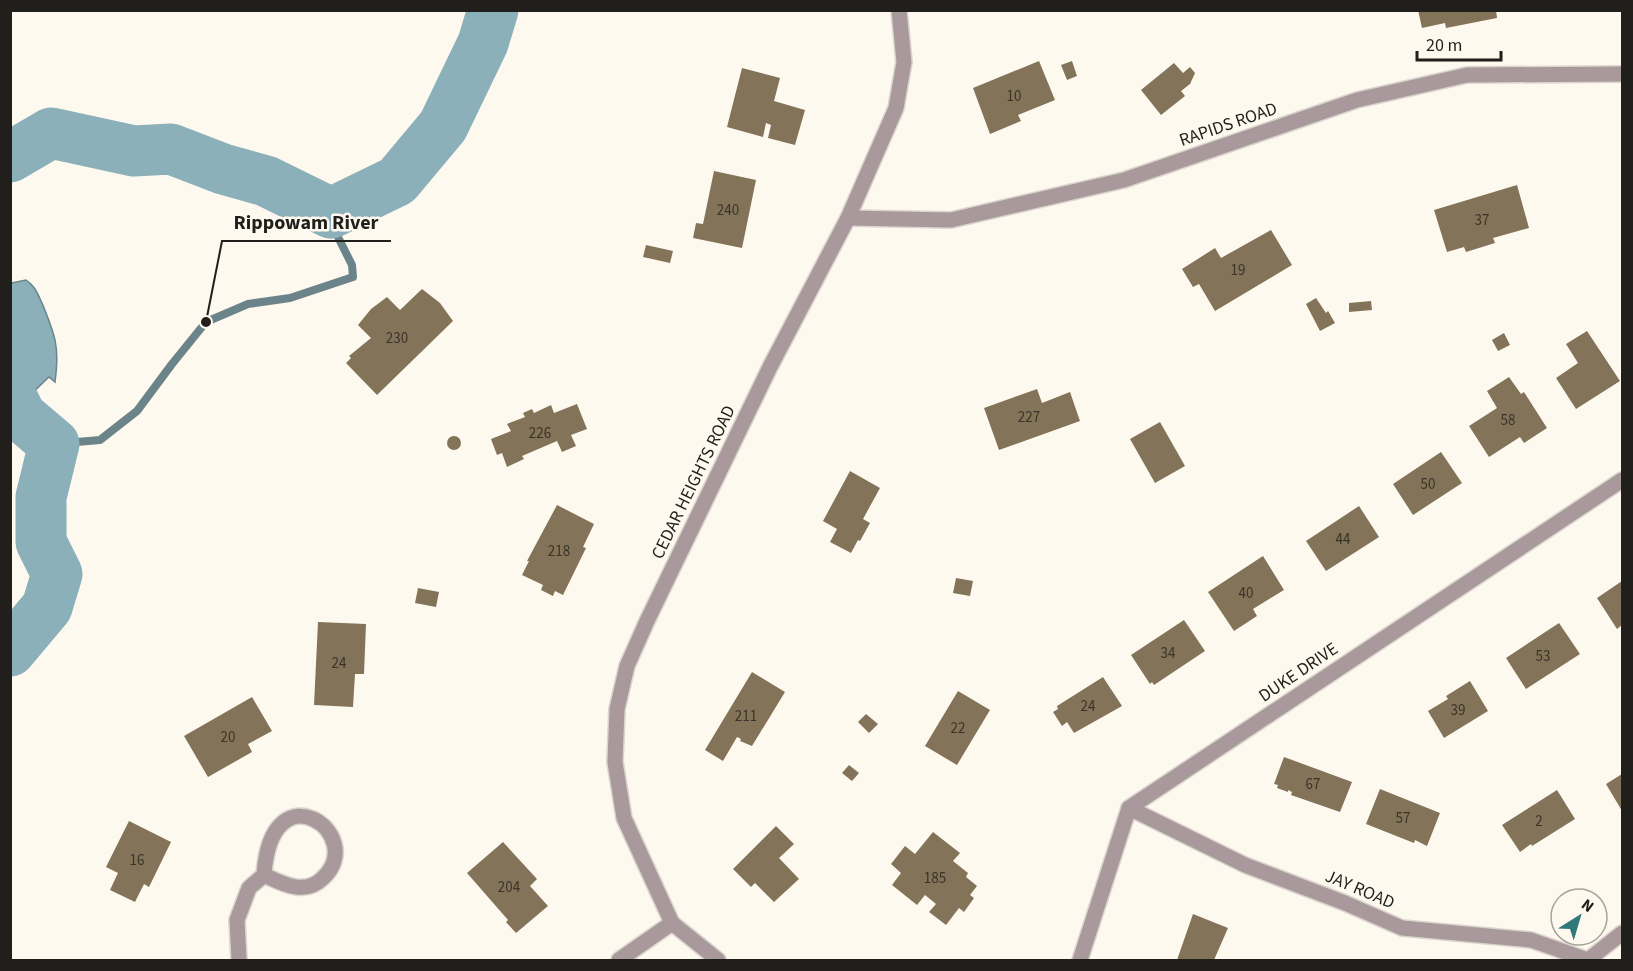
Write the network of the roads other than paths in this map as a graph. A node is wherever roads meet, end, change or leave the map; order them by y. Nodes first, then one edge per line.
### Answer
1 (899, 10) edge
2 (1623, 74) edge
3 (848, 218) junction
4 (1623, 480) edge
5 (1129, 808) junction
6 (264, 875) junction
7 (672, 923) junction
8 (1623, 933) edge
9 (239, 960) edge
10 (619, 960) edge
11 (718, 960) edge
12 (1080, 960) edge
13 (1588, 960) edge

1 - 3 street, CEDAR HEIGHTS ROAD
2 - 3 street, RAPIDS ROAD
3 - 7 street, CEDAR HEIGHTS ROAD
4 - 5 street, DUKE DRIVE
5 - 12 street
5 - 13 street, JAY ROAD
6 - 6 street
6 - 9 street
7 - 10 street
7 - 11 street, CEDAR HEIGHTS ROAD
8 - 13 street

